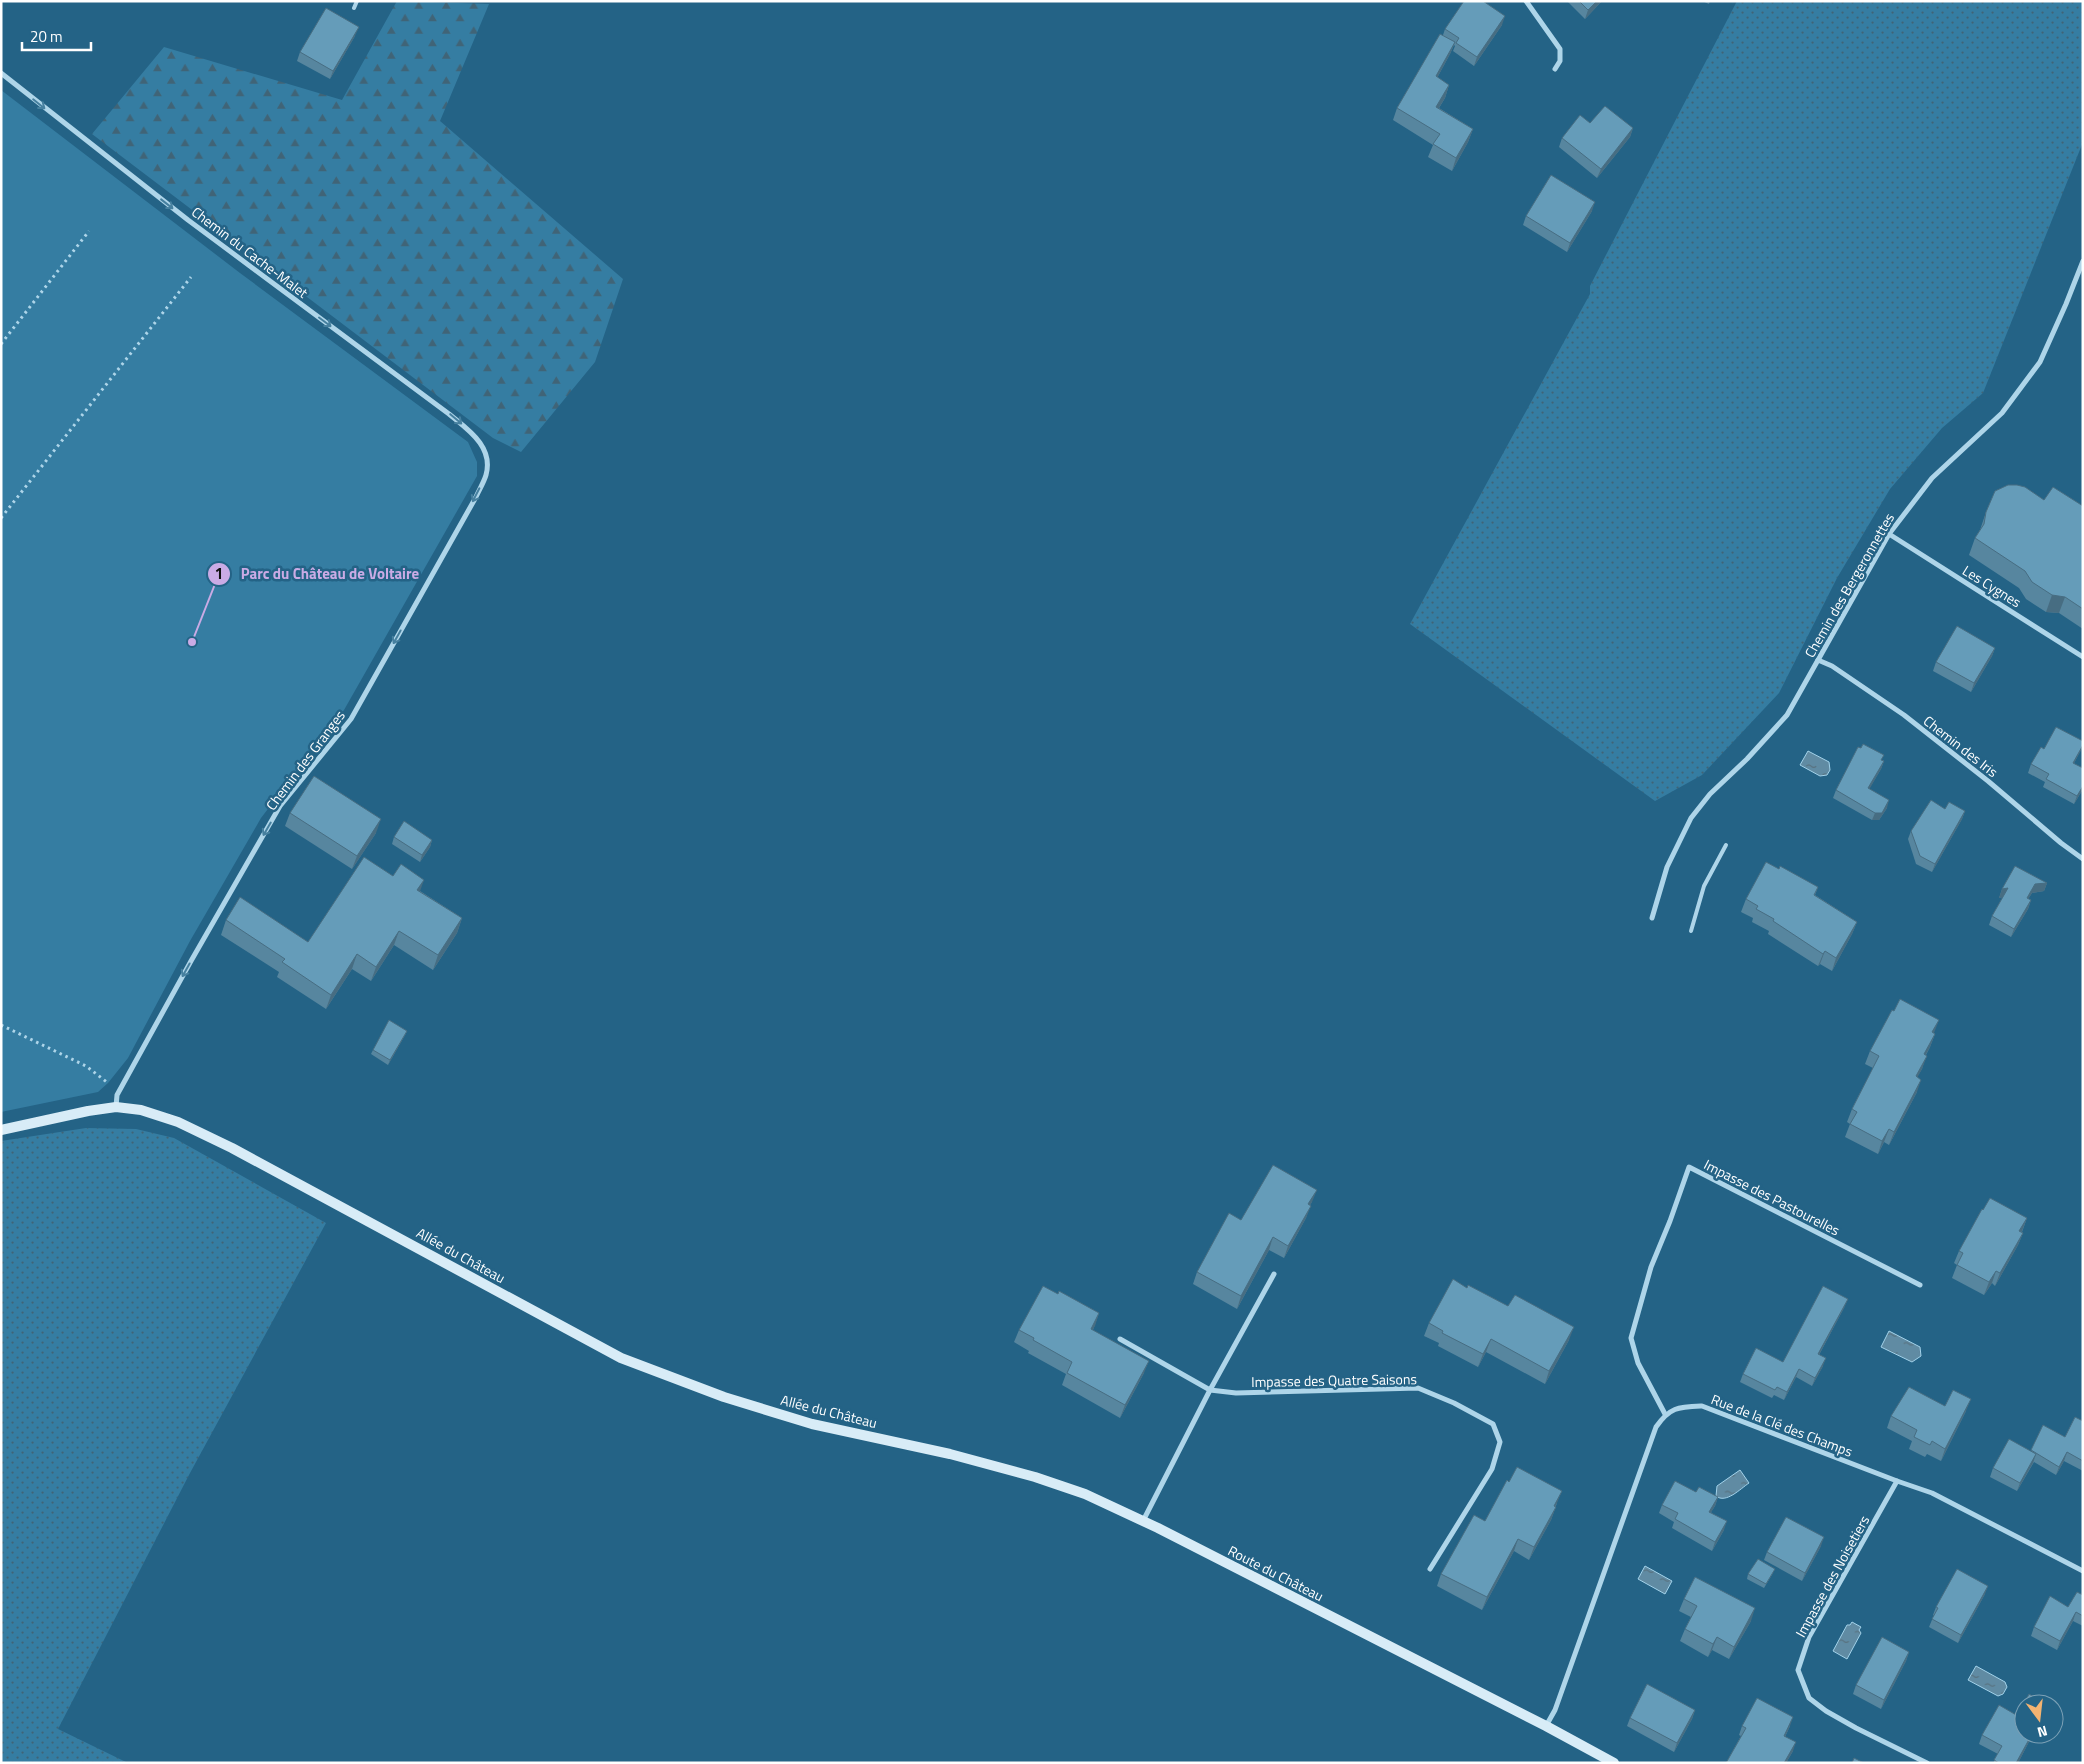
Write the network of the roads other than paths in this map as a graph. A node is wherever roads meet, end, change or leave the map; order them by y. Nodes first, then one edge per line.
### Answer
1 (358, 1) edge
2 (1526, 1) edge
3 (354, 8) dead end
4 (1555, 68) dead end
5 (1, 73) edge
6 (2083, 261) edge
7 (485, 449) joint
8 (1889, 534) junction
9 (2083, 656) edge
10 (1818, 660) junction
11 (1726, 846) dead end
12 (2083, 859) edge
13 (1652, 918) dead end
14 (1691, 930) dead end
15 (116, 1107) junction
16 (1, 1130) edge
17 (1274, 1274) dead end
18 (1920, 1285) dead end
19 (1120, 1339) dead end
20 (1210, 1390) junction
21 (1666, 1414) junction
22 (912, 1445) joint
23 (1897, 1482) junction
24 (1143, 1521) junction
25 (1430, 1569) dead end
26 (2083, 1571) edge
27 (1546, 1726) junction
28 (1614, 1763) edge
29 (1927, 1763) edge

1 - 3 lane
2 - 4 street
5 -> 7 street, Chemin du Cache-Malet
6 - 8 street, Chemin des Bergeronnettes
7 -> 15 street, Chemin des Granges
8 - 9 street, Les Cygnes
8 - 10 street, Chemin des Bergeronnettes
10 - 12 street, Chemin des Iris
10 - 13 street, Chemin des Bergeronnettes
11 - 14 lane
15 - 16 street, Allée du Château
15 - 22 street, Allée du Château
17 - 20 street
18 - 21 street, Impasse des Pastourelles
19 - 20 street
20 - 24 street
20 - 25 street, Impasse des Quatre Saisons
21 - 23 street, Rue de la Clé des Champs
21 - 27 street
22 - 24 street, Route du Château
23 - 26 street, Rue de la Clé des Champs
23 - 29 street, Impasse des Noisetiers
24 - 27 street, Route du Château
27 - 28 street, Route du Château

